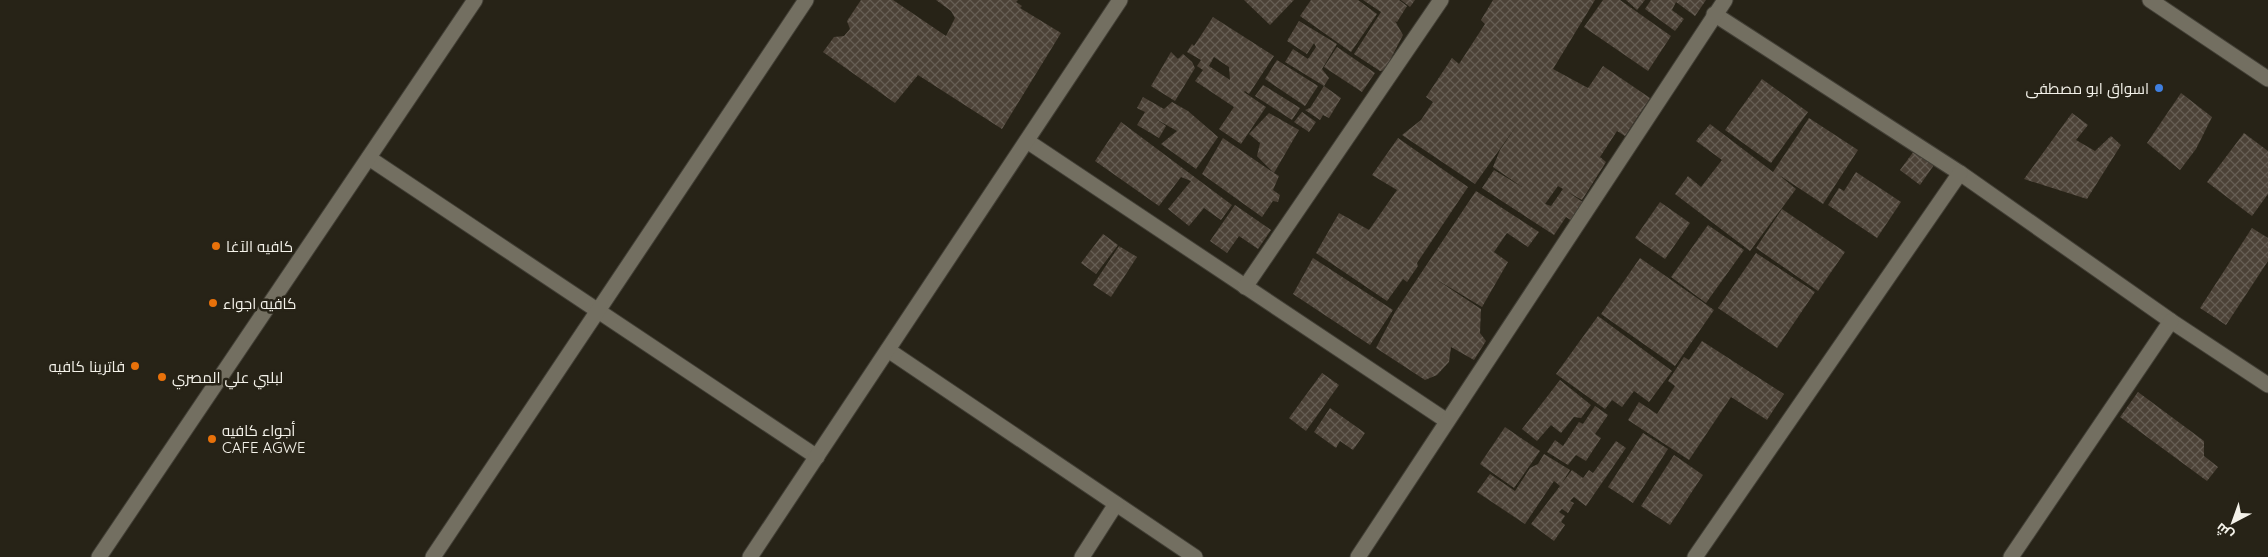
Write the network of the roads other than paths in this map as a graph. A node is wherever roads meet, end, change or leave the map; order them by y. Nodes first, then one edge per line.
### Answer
1 (475, 0) edge
2 (806, 0) edge
3 (1441, 0) edge
4 (1725, 0) edge
5 (2150, 0) edge
6 (1118, 1) edge
7 (1714, 14) junction
8 (2268, 79) edge
9 (1027, 141) junction
10 (369, 158) junction
11 (1960, 173) junction
12 (1245, 286) junction
13 (599, 311) junction
14 (2171, 321) junction
15 (888, 350) junction
16 (2268, 385) edge
17 (1447, 421) junction
18 (817, 457) junction
19 (1116, 504) junction
20 (100, 557) edge
21 (433, 557) edge
22 (750, 557) edge
23 (1082, 557) edge
24 (1194, 557) edge
25 (1358, 557) edge
26 (1695, 557) edge
27 (2011, 557) edge

1 - 10 street
2 - 13 street
3 - 12 street
4 - 7 street
5 - 8 street
6 - 9 street
7 - 11 street
7 - 17 street
9 - 12 street
9 - 15 street
10 - 13 street
10 - 20 street
11 - 14 street
11 - 26 street
12 - 17 street
13 - 18 street
13 - 21 street
14 - 16 street
14 - 27 street
15 - 18 street
15 - 19 street
17 - 25 street
18 - 22 street
19 - 23 street
19 - 24 street

